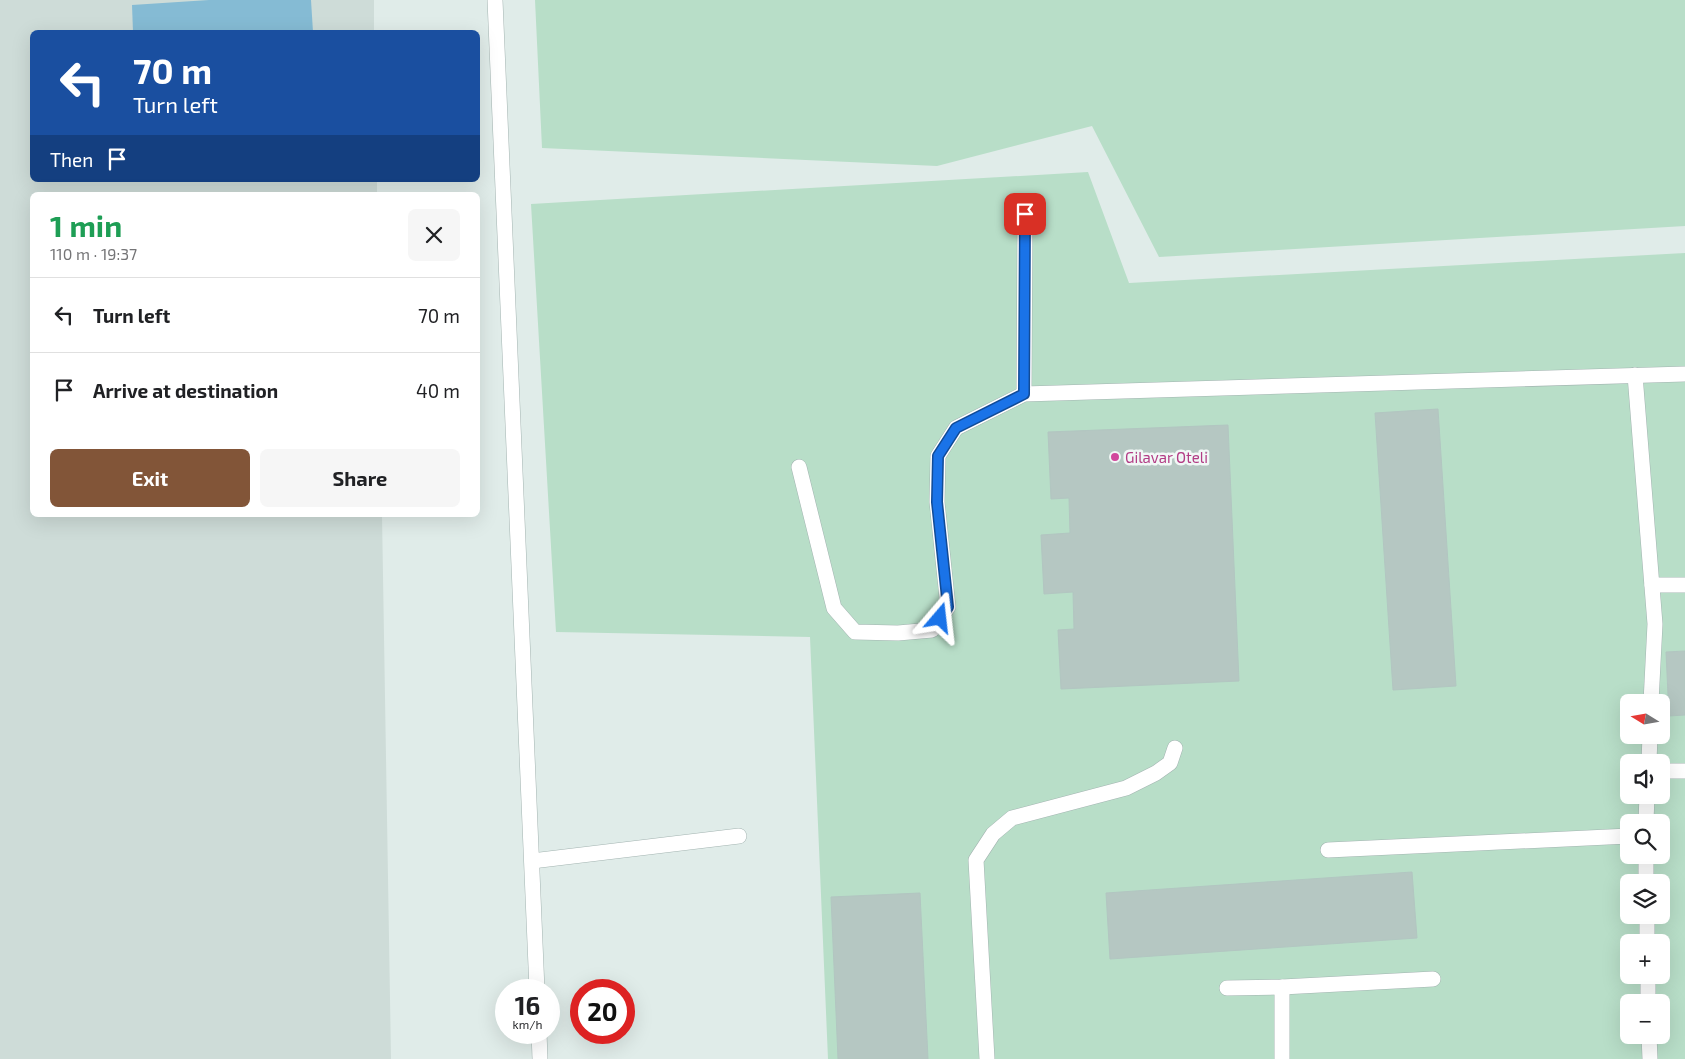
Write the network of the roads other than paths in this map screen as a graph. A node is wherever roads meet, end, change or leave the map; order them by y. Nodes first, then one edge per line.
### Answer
1 (495, 0) edge
2 (1025, 214) dead end
3 (1685, 374) edge
4 (1635, 375) junction
5 (1024, 394) junction
6 (799, 467) dead end
7 (1652, 585) junction
8 (1685, 585) edge
9 (1651, 694) edge
10 (1175, 748) dead end
11 (1670, 771) edge
12 (1685, 771) edge
13 (739, 836) dead end
14 (1620, 836) edge
15 (1328, 850) dead end
16 (532, 861) junction
17 (537, 979) edge
18 (1433, 979) dead end
19 (1282, 987) junction
20 (1227, 988) dead end
21 (539, 1044) edge
22 (1649, 1044) edge
23 (540, 1059) edge
24 (987, 1059) edge
25 (1282, 1059) edge
26 (1650, 1059) edge

1 - 16 street
2 - 5 street
3 - 4 street
4 - 5 street
4 - 7 street
5 - 6 street
7 - 8 street
7 - 9 street
10 - 24 street
11 - 12 street
13 - 16 street
14 - 15 street
16 - 17 street
18 - 19 street
19 - 20 street
19 - 25 street
21 - 23 street
22 - 26 street

